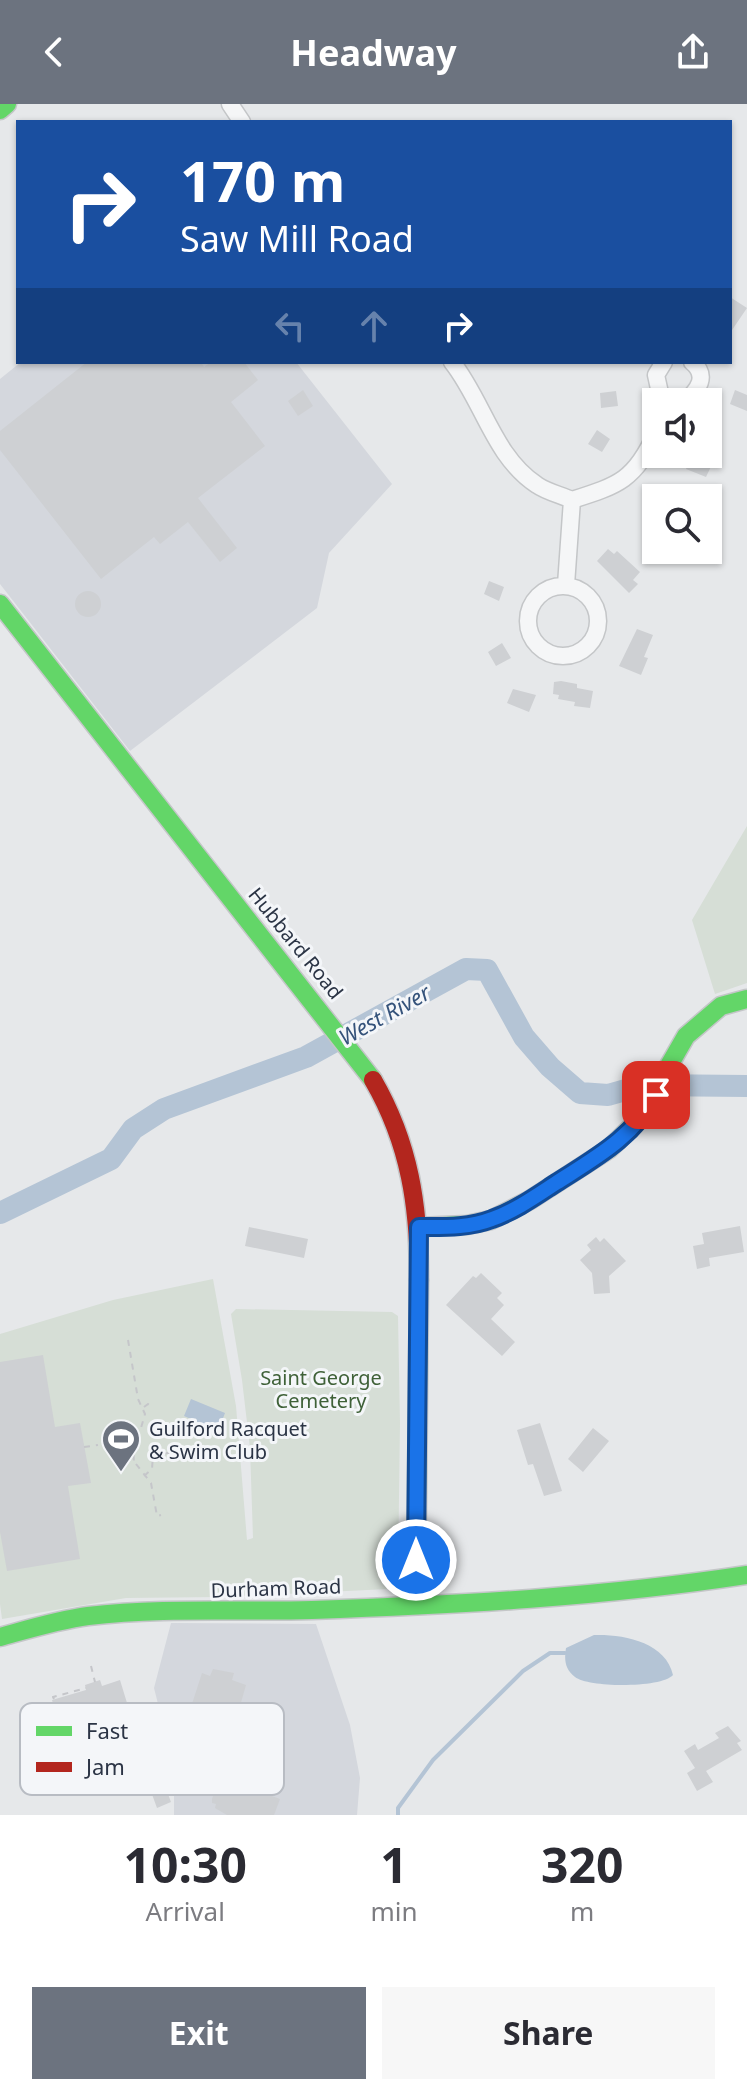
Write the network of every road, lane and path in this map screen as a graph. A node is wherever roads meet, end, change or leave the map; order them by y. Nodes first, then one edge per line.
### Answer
1 (7, 104) edge
2 (0, 110) edge
3 (454, 364) edge
4 (663, 364) edge
5 (694, 364) edge
6 (659, 388) edge
7 (699, 388) edge
8 (642, 460) edge
9 (572, 500) junction
10 (566, 585) junction
11 (0, 604) edge
12 (747, 999) edge
13 (419, 1227) junction
14 (128, 1340) dead end
15 (143, 1408) junction
16 (153, 1408) dead end
17 (98, 1445) dead end
18 (84, 1447) dead end
19 (205, 1448) dead end
20 (144, 1476) junction
21 (161, 1515) dead end
22 (747, 1575) edge
23 (416, 1605) junction
24 (0, 1637) edge
25 (91, 1666) dead end
26 (95, 1682) dead end
27 (86, 1688) dead end
28 (54, 1699) dead end

1 - 2 street
3 - 9 street
4 - 6 street
5 - 7 street
8 - 9 street
9 - 10 street
10 - 10 street
11 - 13 street, Hubbard Road
12 - 13 street
13 - 23 street, Hubbard Road
14 - 15 path
15 - 16 path
15 - 20 path
17 - 18 path
19 - 20 path
20 - 21 path
22 - 23 street, Durham Road
23 - 24 street, Durham Road
25 - 26 path
27 - 28 path

